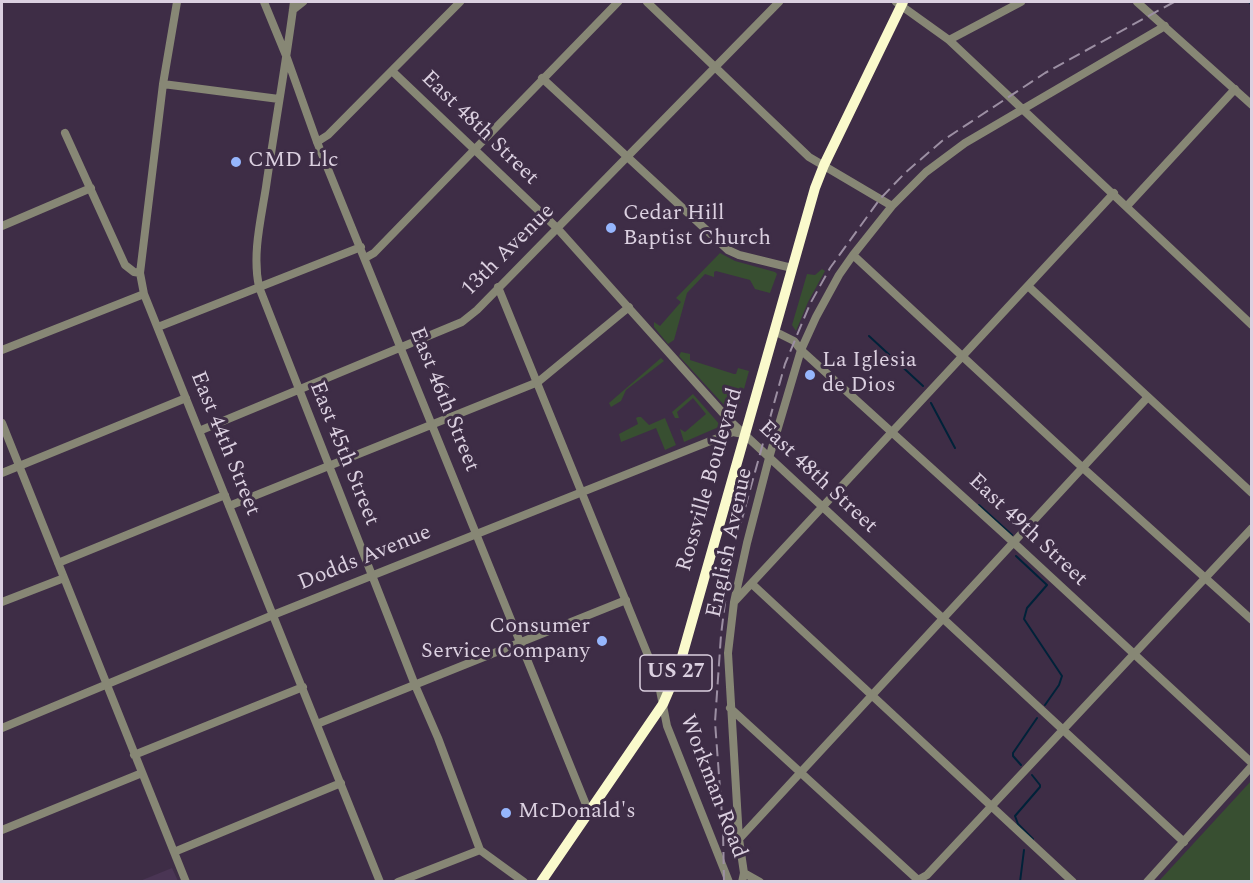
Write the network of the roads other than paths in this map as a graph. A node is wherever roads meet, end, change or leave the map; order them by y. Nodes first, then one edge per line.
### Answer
1 (177, 2) edge
2 (264, 2) edge
3 (303, 2) edge
4 (460, 2) edge
5 (618, 2) edge
6 (647, 2) edge
7 (780, 2) edge
8 (900, 2) edge
9 (1021, 2) edge
10 (1137, 2) edge
11 (293, 6) edge
12 (1165, 26) junction
13 (949, 40) junction
14 (287, 58) junction
15 (715, 66) junction
16 (392, 71) junction
17 (542, 78) junction
18 (163, 84) junction
19 (1235, 89) junction
20 (279, 99) junction
21 (1251, 105) edge
22 (1023, 108) junction
23 (65, 133) dead end
24 (317, 142) junction
25 (474, 150) junction
26 (627, 158) junction
27 (824, 165) junction
28 (91, 188) junction
29 (1114, 193) junction
30 (891, 206) junction
31 (1127, 206) junction
32 (2, 226) edge
33 (557, 228) junction
34 (361, 247) junction
35 (853, 255) junction
36 (365, 258) junction
37 (792, 268) junction
38 (140, 273) junction
39 (1028, 286) junction
40 (259, 287) junction
41 (498, 288) junction
42 (144, 294) junction
43 (628, 307) junction
44 (1251, 325) edge
45 (158, 327) junction
46 (774, 331) junction
47 (403, 348) junction
48 (2, 350) edge
49 (801, 350) junction
50 (963, 357) junction
51 (538, 382) junction
52 (298, 389) junction
53 (186, 398) junction
54 (1147, 398) junction
55 (2, 423) edge
56 (434, 424) junction
57 (199, 431) junction
58 (893, 432) junction
59 (745, 434) junction
60 (769, 458) junction
61 (20, 465) junction
62 (329, 466) junction
63 (1083, 468) junction
64 (2, 473) edge
65 (582, 490) junction
66 (1251, 493) edge
67 (225, 495) junction
68 (229, 506) junction
69 (822, 508) junction
70 (1251, 528) edge
71 (477, 533) junction
72 (1013, 542) junction
73 (58, 563) junction
74 (372, 576) junction
75 (63, 578) junction
76 (1206, 578) junction
77 (752, 584) junction
78 (626, 600) junction
79 (2, 602) edge
80 (734, 602) junction
81 (273, 615) junction
82 (942, 619) junction
83 (1251, 620) edge
84 (521, 642) junction
85 (1133, 654) junction
86 (107, 685) junction
87 (415, 685) junction
88 (303, 687) junction
89 (871, 696) junction
90 (663, 704) junction
91 (730, 708) junction
92 (317, 724) junction
93 (2, 728) edge
94 (1063, 730) junction
95 (134, 755) junction
96 (1251, 764) edge
97 (801, 772) junction
98 (142, 773) junction
99 (341, 783) junction
100 (992, 807) junction
101 (590, 812) junction
102 (2, 830) edge
103 (739, 839) junction
104 (1184, 842) junction
105 (480, 850) junction
106 (174, 852) junction
107 (743, 877) edge
108 (918, 880) edge
109 (186, 882) edge
110 (380, 882) edge
111 (398, 882) edge
112 (524, 882) edge
113 (541, 882) edge
114 (729, 882) edge
115 (760, 882) edge
116 (1073, 882) edge
117 (1147, 882) edge

1 - 18 street, East 44th Street
2 - 14 street, East 46th Street
3 - 11 street
4 - 16 street
5 - 17 street
6 - 15 street
7 - 15 street, 13th Avenue
8 - 13 street
8 - 27 highway, Rossville Boulevard / US 27
9 - 13 street
10 - 12 street
11 - 14 street, East 45th Street
12 - 19 street
12 - 22 street, English Avenue
13 - 22 street
14 - 20 street, East 45th Street
14 - 24 street, East 46th Street
15 - 26 street, 13th Avenue
15 - 27 street
16 - 24 street
16 - 25 street, East 48th Street
17 - 25 street
17 - 26 street
18 - 20 street
18 - 38 street, East 44th Street
19 - 21 street
19 - 31 street
20 - 40 street, East 45th Street
22 - 29 street
22 - 30 street, English Avenue
23 - 28 street
24 - 34 street, East 46th Street
25 - 33 street, East 48th Street
25 - 36 street
26 - 33 street, 13th Avenue
26 - 37 street
27 - 30 street
27 - 37 highway, Rossville Boulevard / US 27
28 - 32 street
28 - 38 street
29 - 31 street
29 - 39 street
30 - 35 street, English Avenue
31 - 44 street
33 - 41 street, 13th Avenue
33 - 43 street, East 48th Street
34 - 36 street, East 46th Street
34 - 40 street
35 - 49 street, English Avenue
35 - 50 street
36 - 47 street, East 46th Street
37 - 46 highway, Rossville Boulevard / US 27
38 - 42 street, East 44th Street
39 - 50 street
39 - 54 street
40 - 45 street
40 - 52 street, East 45th Street
41 - 47 street, 13th Avenue
41 - 51 street, Workman Road
42 - 45 street, East 44th Street
42 - 48 street
43 - 51 street
43 - 59 street, East 48th Street
45 - 53 street, East 44th Street
46 - 49 street, East 49th Street
46 - 59 highway, Rossville Boulevard / US 27
47 - 52 street, 13th Avenue
47 - 56 street, East 46th Street
49 - 58 street, East 49th Street
49 - 60 street, English Avenue
50 - 58 street
50 - 63 street
51 - 56 street
51 - 65 street, Workman Road
52 - 57 street, 13th Avenue
52 - 62 street, East 45th Street
53 - 57 street, East 44th Street
53 - 61 street
54 - 63 street
54 - 66 street
55 - 61 street
56 - 62 street
56 - 71 street, East 46th Street
57 - 67 street, East 44th Street
58 - 69 street
58 - 72 street, East 49th Street
59 - 60 street, East 48th Street
59 - 65 street, Dodds Avenue
59 - 90 highway, Rossville Boulevard / US 27
60 - 69 street, East 48th Street
60 - 80 street, English Avenue
61 - 64 street
61 - 73 street
62 - 68 street
62 - 74 street, East 45th Street
63 - 72 street
63 - 76 street
65 - 71 street, Dodds Avenue
65 - 78 street, Workman Road
67 - 68 street, East 44th Street
67 - 73 street
68 - 81 street, East 44th Street
69 - 77 street
69 - 82 street, East 48th Street
70 - 76 street
71 - 74 street, Dodds Avenue
71 - 84 street, East 46th Street
72 - 82 street
72 - 85 street, East 49th Street
73 - 75 street
74 - 81 street, Dodds Avenue
74 - 87 street, East 45th Street
75 - 79 street
75 - 86 street
76 - 83 street
76 - 85 street
77 - 80 street
77 - 89 street
78 - 84 street
78 - 90 street, Workman Road
80 - 91 street, English Avenue
81 - 86 street, Dodds Avenue
81 - 88 street, East 44th Street
82 - 89 street
82 - 94 street, East 48th Street
84 - 87 street
84 - 101 street, East 46th Street
85 - 94 street
85 - 96 street, East 49th Street
86 - 93 street, Dodds Avenue
86 - 95 street
87 - 92 street
87 - 105 street, East 45th Street
88 - 92 street, East 44th Street
88 - 95 street
89 - 97 street
89 - 100 street
90 - 101 highway, Rossville Boulevard / US 27
90 - 114 street, Workman Road
91 - 97 street
91 - 103 street, English Avenue
92 - 99 street, East 44th Street
94 - 100 street
94 - 104 street, East 48th Street
95 - 98 street
96 - 104 street
97 - 103 street
97 - 108 street
98 - 102 street
98 - 106 street
99 - 106 street
99 - 110 street, East 44th Street
100 - 108 street
100 - 116 street
101 - 113 highway, Rossville Boulevard / US 27
103 - 107 street, English Avenue
104 - 117 street
105 - 111 street
105 - 112 street
106 - 109 street
107 - 115 street

